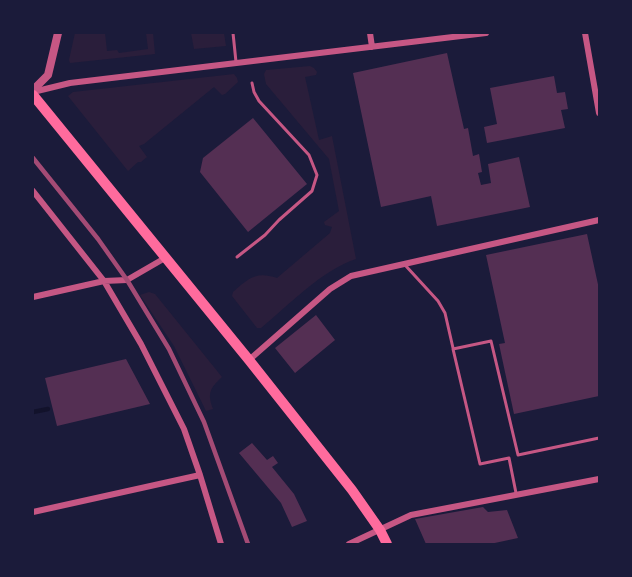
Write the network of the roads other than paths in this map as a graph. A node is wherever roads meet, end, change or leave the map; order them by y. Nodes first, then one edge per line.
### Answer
1 (58, 33) edge
2 (233, 33) edge
3 (370, 33) edge
4 (486, 33) edge
5 (585, 33) edge
6 (467, 34) edge
7 (446, 35) edge
8 (372, 47) junction
9 (236, 63) junction
10 (252, 82) dead end
11 (33, 92) edge
12 (599, 113) edge
13 (33, 191) edge
14 (599, 220) edge
15 (237, 256) dead end
16 (165, 258) junction
17 (404, 264) junction
18 (104, 281) junction
19 (33, 297) edge
20 (453, 349) junction
21 (249, 360) junction
22 (599, 438) edge
23 (518, 455) junction
24 (508, 458) junction
25 (200, 475) junction
26 (599, 479) edge
27 (517, 495) junction
28 (33, 512) edge
29 (380, 530) junction
30 (221, 544) edge
31 (350, 544) edge
32 (387, 544) edge

1 - 11 street
2 - 9 lane
3 - 8 street
4 - 6 street
5 - 12 street
6 - 7 street
7 - 8 street
8 - 9 street
9 - 11 street
10 - 15 lane
11 - 16 highway
13 - 18 street
14 - 17 street
16 - 18 street
16 - 21 highway
17 - 20 lane
17 - 21 street
18 - 19 street
18 - 25 street
20 - 23 lane
20 - 24 lane
21 - 29 highway
22 - 23 lane
23 - 24 lane
24 - 27 lane
25 - 28 street
25 - 30 street
26 - 27 street
27 - 29 street
29 - 31 street
29 - 32 highway

